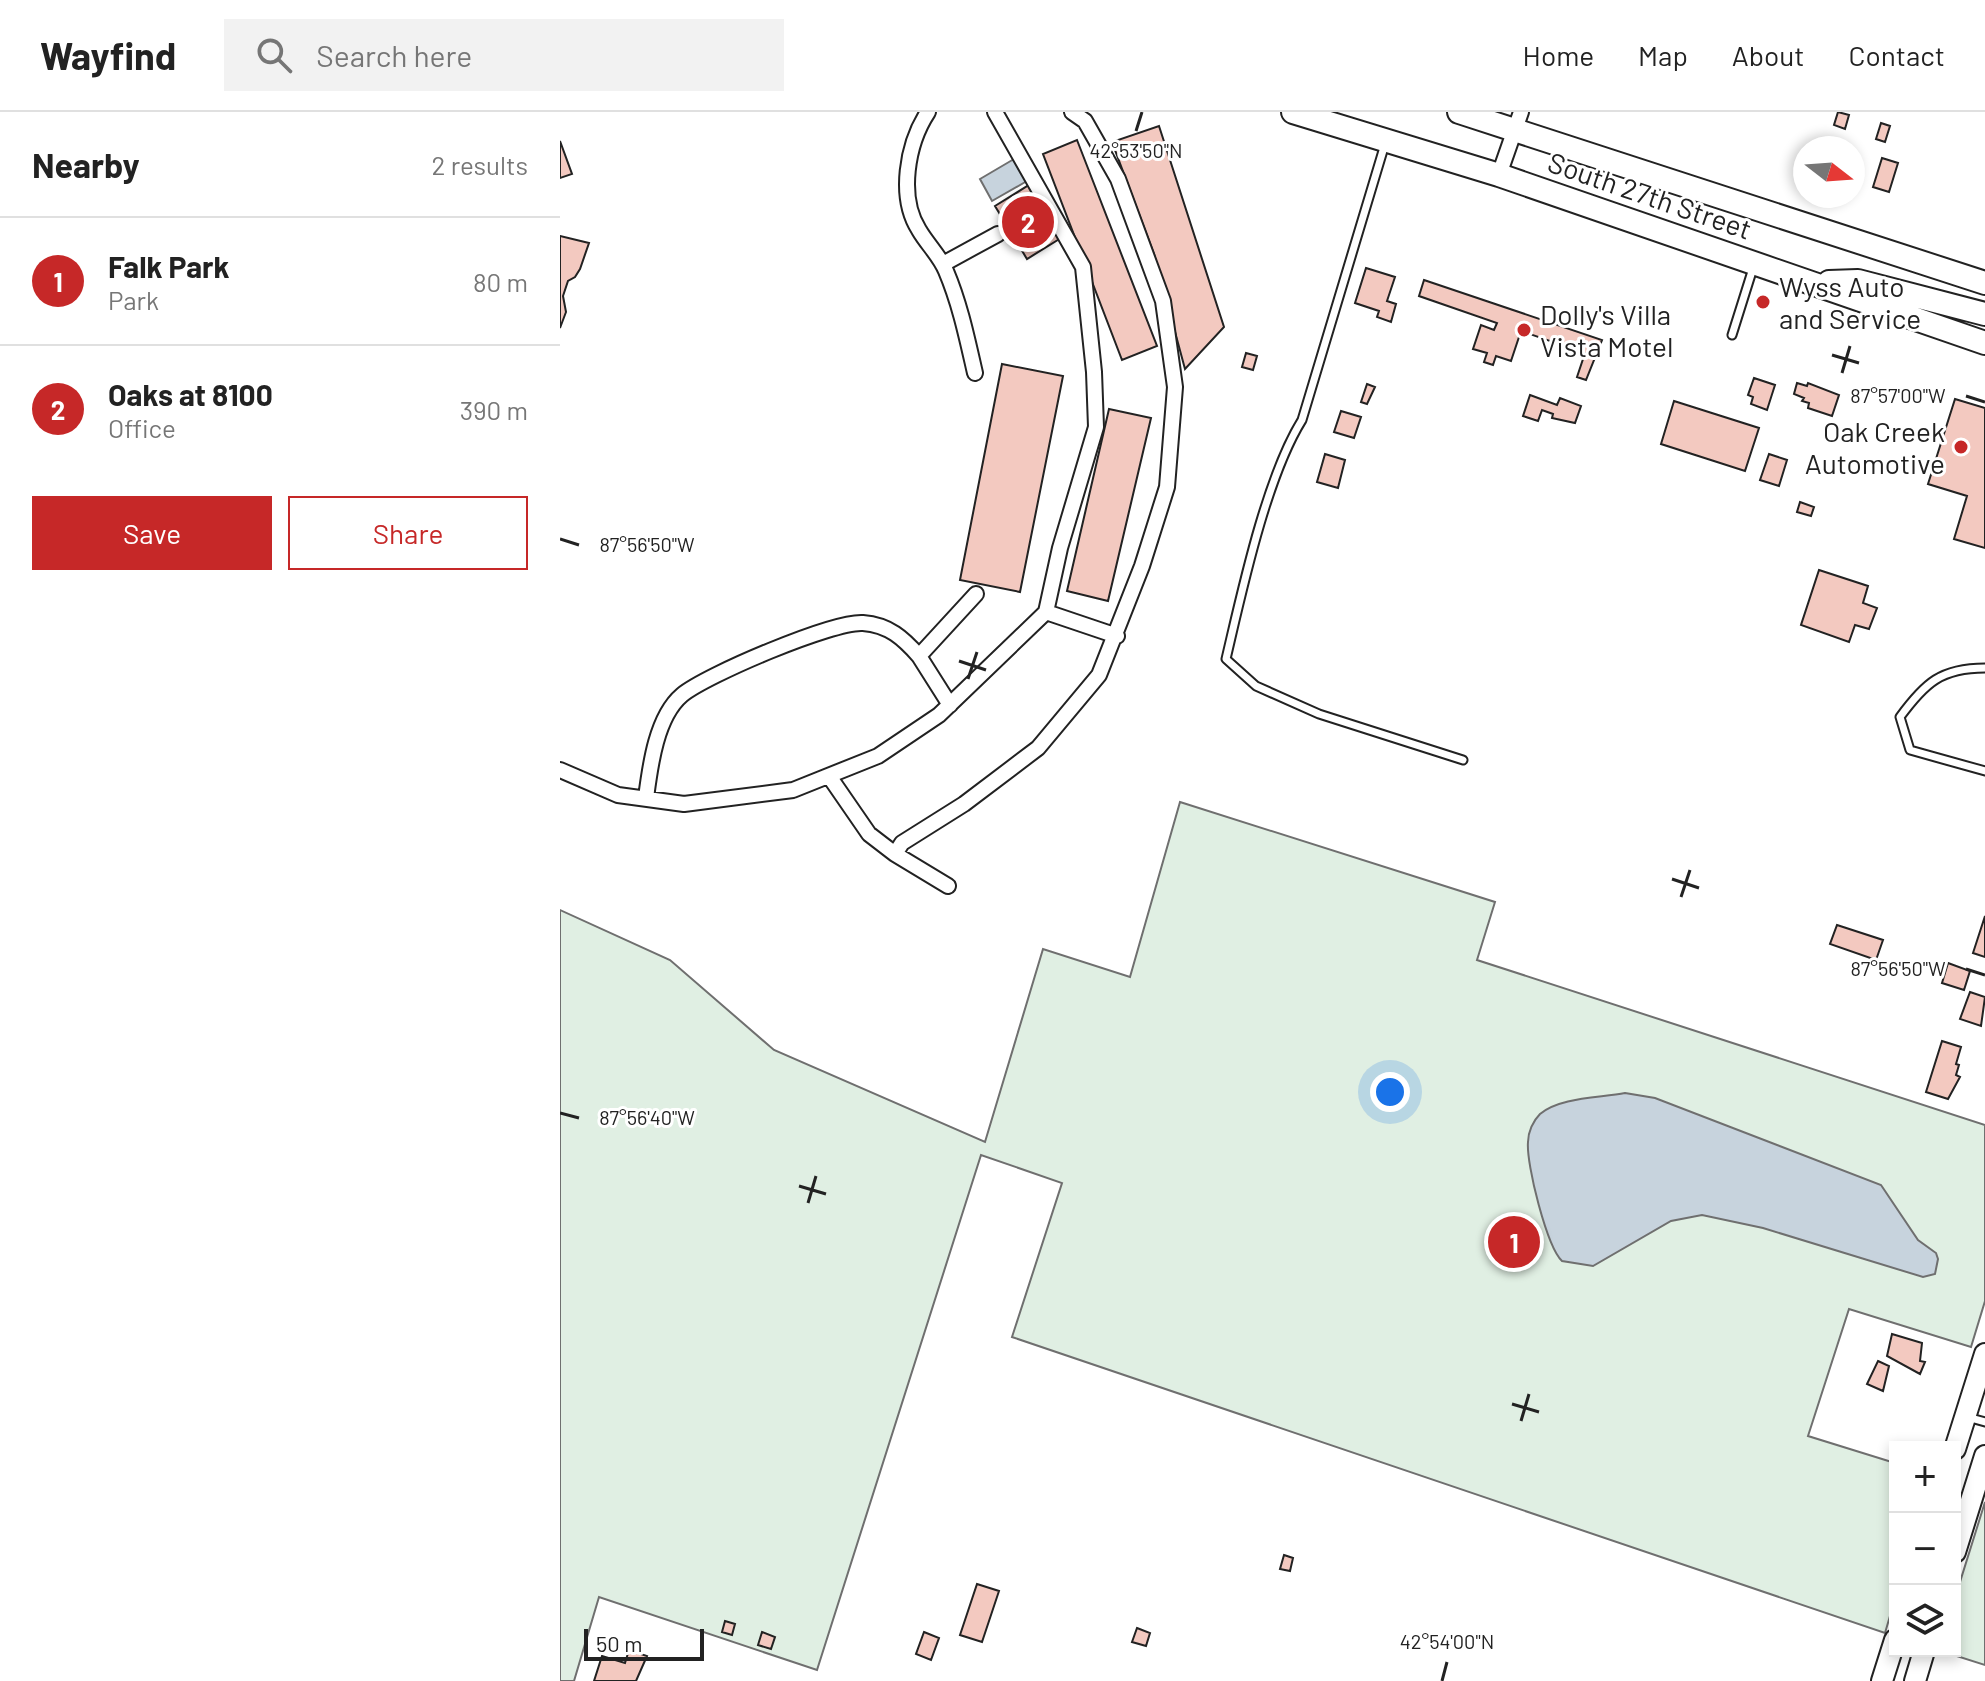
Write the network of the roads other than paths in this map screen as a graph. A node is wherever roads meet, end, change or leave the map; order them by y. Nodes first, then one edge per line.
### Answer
1 (928, 112) edge
2 (995, 112) edge
3 (1072, 112) edge
4 (1293, 112) edge
5 (1459, 112) edge
6 (1518, 122) edge
7 (1386, 142) junction
8 (1499, 175) junction
9 (998, 234) dead end
10 (1755, 263) junction
11 (943, 264) junction
12 (1816, 282) junction
13 (1985, 283) edge
14 (1985, 314) edge
15 (1943, 329) junction
16 (1732, 335) dead end
17 (1985, 343) edge
18 (1985, 355) edge
19 (975, 373) dead end
20 (976, 594) dead end
21 (1046, 612) junction
22 (1117, 636) junction
23 (919, 656) junction
24 (1985, 668) edge
25 (950, 705) junction
26 (1463, 760) dead end
27 (560, 770) edge
28 (1985, 771) edge
29 (829, 776) junction
30 (646, 798) junction
31 (895, 854) junction
32 (948, 886) dead end
33 (1985, 1354) edge
34 (1975, 1419) edge
35 (1960, 1441) edge
36 (1985, 1456) edge
37 (1961, 1533) edge
38 (1890, 1657) edge
39 (1922, 1657) edge
40 (1882, 1681) edge
41 (1915, 1681) edge

1 - 11 street
2 - 21 street
3 - 22 street
4 - 7 main road, South 27th Street
5 - 6 main road, South 27th Street
6 - 8 street
6 - 13 main road, South 27th Street
7 - 8 main road, South 27th Street
7 - 26 lane
8 - 10 main road, South 27th Street
9 - 11 street
10 - 12 main road, South 27th Street
10 - 16 lane
11 - 19 street
12 - 14 main road
12 - 15 main road, South 27th Street
15 - 17 main road, South 27th Street
15 - 18 main road
20 - 23 street
21 - 22 street
21 - 25 street
22 - 31 street
23 - 25 street
23 - 30 street
24 - 28 lane
25 - 29 street
27 - 30 street
29 - 30 street
29 - 31 street
31 - 32 street
33 - 34 street
34 - 35 street
36 - 37 street
38 - 40 street
39 - 41 street

